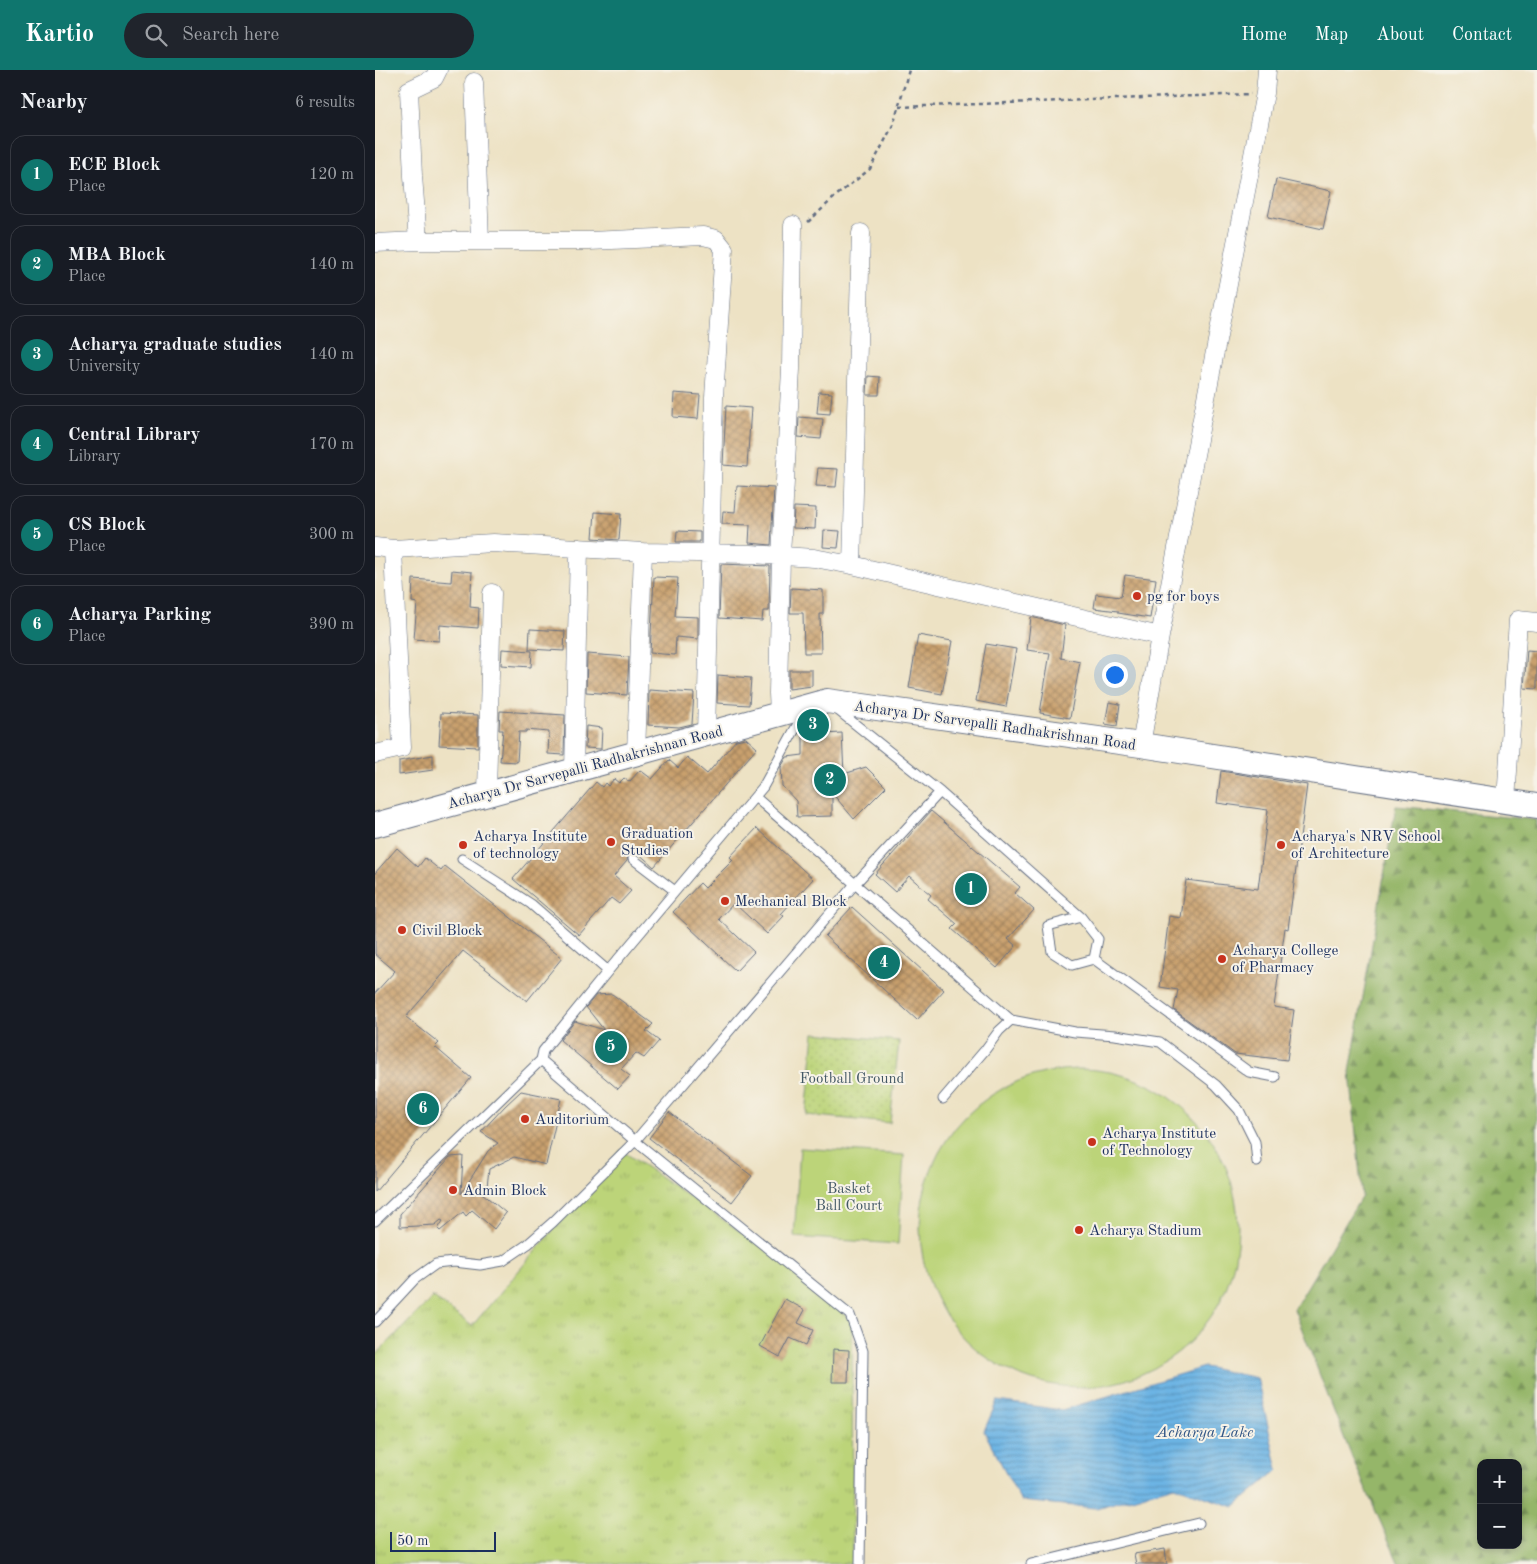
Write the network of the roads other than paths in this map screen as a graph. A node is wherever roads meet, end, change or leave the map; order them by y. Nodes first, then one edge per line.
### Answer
1 (438, 70) edge
2 (1267, 70) edge
3 (474, 82) dead end
4 (793, 225) road end
5 (861, 233) dead end
6 (418, 241) junction
7 (480, 241) junction
8 (375, 243) edge
9 (375, 547) edge
10 (579, 548) junction
11 (393, 549) junction
12 (643, 552) junction
13 (711, 553) junction
14 (781, 556) junction
15 (852, 565) junction
16 (492, 593) dead end
17 (1537, 622) edge
18 (1159, 636) junction
19 (817, 704) junction
20 (779, 714) junction
21 (706, 735) junction
22 (1141, 745) junction
23 (375, 754) edge
24 (636, 754) junction
25 (574, 771) junction
26 (940, 792) junction
27 (487, 793) junction
28 (755, 797) junction
29 (1506, 801) junction
30 (1537, 806) edge
31 (375, 825) edge
32 (462, 859) dead end
33 (633, 859) dead end
34 (855, 884) junction
35 (675, 891) junction
36 (1081, 917) junction
37 (1094, 959) junction
38 (608, 971) junction
39 (1011, 1020) junction
40 (541, 1060) junction
41 (1275, 1076) dead end
42 (943, 1099) dead end
43 (635, 1141) junction
44 (1257, 1162) dead end
45 (375, 1221) edge
46 (375, 1322) edge
47 (1199, 1523) dead end
48 (860, 1564) edge
49 (1031, 1564) edge

1 - 6 street
2 - 18 street
3 - 7 street
4 - 14 street
5 - 15 street
6 - 7 street
6 - 8 street
7 - 13 street
9 - 11 street
10 - 11 street
10 - 12 street
10 - 25 street
11 - 23 street
12 - 13 street
12 - 24 street
13 - 14 street
13 - 21 street
14 - 15 street
14 - 20 street
15 - 18 street
16 - 27 street
17 - 29 street
18 - 22 street
19 - 20 street, Acharya Dr Sarvepalli Radhakrishnan Road
19 - 22 street, Acharya Dr Sarvepalli Radhakrishnan Road
19 - 26 lane
19 - 28 lane
20 - 21 street, Acharya Dr Sarvepalli Radhakrishnan Road
21 - 24 street, Acharya Dr Sarvepalli Radhakrishnan Road
22 - 29 street, Acharya Dr Sarvepalli Radhakrishnan Road
24 - 25 street, Acharya Dr Sarvepalli Radhakrishnan Road
25 - 27 street, Acharya Dr Sarvepalli Radhakrishnan Road
26 - 34 lane
26 - 36 lane
27 - 31 street, Acharya Dr Sarvepalli Radhakrishnan Road
28 - 34 lane
28 - 35 lane
29 - 30 street, Acharya Dr Sarvepalli Radhakrishnan Road
32 - 38 lane
33 - 35 lane
34 - 39 lane
34 - 43 lane
35 - 38 lane
36 - 37 lane
36 - 37 lane
37 - 41 lane
38 - 40 lane
39 - 42 lane
39 - 44 lane
40 - 43 lane
40 - 45 lane
43 - 46 lane
43 - 48 lane
47 - 49 lane

